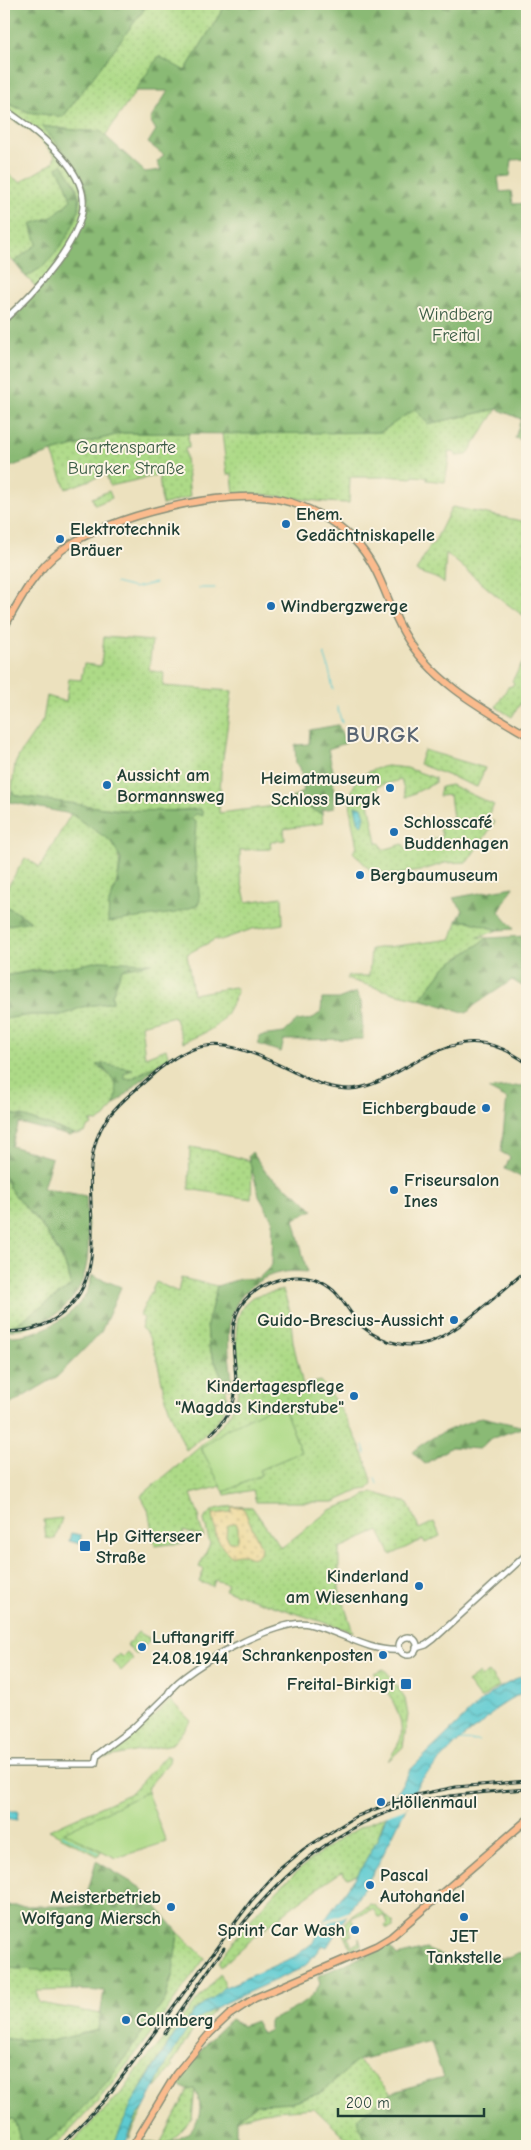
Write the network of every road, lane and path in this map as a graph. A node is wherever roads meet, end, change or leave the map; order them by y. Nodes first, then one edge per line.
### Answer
1 (4, 108) edge
2 (4, 320) edge
3 (4, 628) edge
4 (527, 735) edge
5 (527, 1554) edge
6 (432, 1640) junction
7 (416, 1642) junction
8 (399, 1647) junction
9 (416, 1648) junction
10 (4, 1764) edge
11 (527, 1820) edge
12 (133, 2146) edge

1 - 2 street
3 - 4 main road
5 - 6 street
6 - 7 street
6 - 9 street
7 - 8 street
7 - 9 street
8 - 9 street
8 - 10 street
11 - 12 main road

